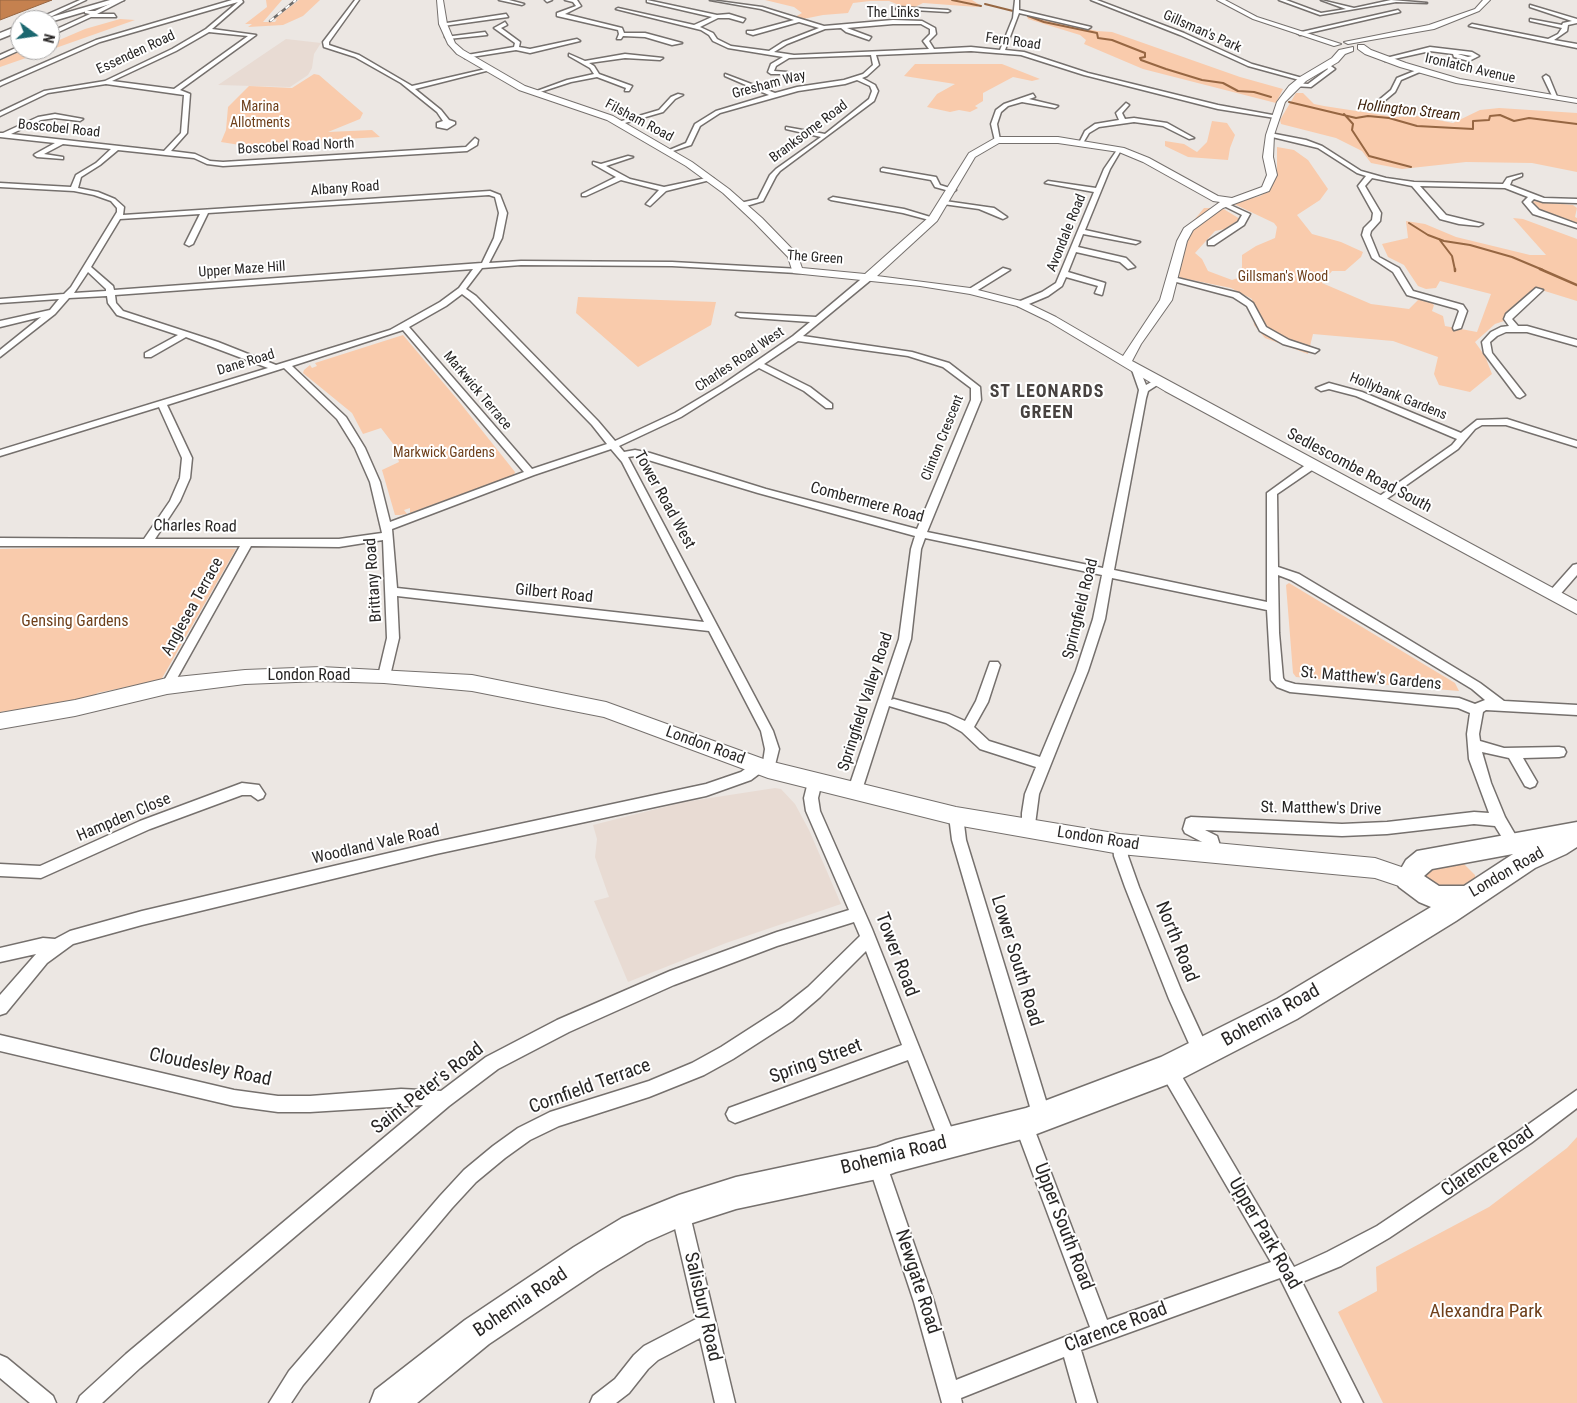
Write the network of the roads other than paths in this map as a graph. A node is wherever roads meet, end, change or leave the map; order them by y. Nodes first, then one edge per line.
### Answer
1 (84, 0) edge
2 (121, 0) edge
3 (238, 0) edge
4 (357, 0) edge
5 (440, 0) edge
6 (501, 0) edge
7 (567, 0) edge
8 (649, 0) edge
9 (712, 0) edge
10 (1017, 0) edge
11 (1093, 0) edge
12 (1220, 0) edge
13 (1281, 0) edge
14 (1323, 0) edge
15 (1398, 0) edge
16 (1487, 0) edge
17 (522, 4) dead end
18 (1425, 4) dead end
19 (1532, 6) dead end
20 (1348, 8) junction
21 (618, 9) dead end
22 (60, 11) edge
23 (948, 11) dead end
24 (1017, 11) junction
25 (1398, 11) dead end
26 (93, 14) junction
27 (559, 14) junction
28 (80, 15) junction
29 (114, 16) dead end
30 (506, 16) dead end
31 (551, 17) dead end
32 (717, 17) junction
33 (60, 18) edge
34 (741, 18) dead end
35 (799, 20) junction
36 (1532, 20) dead end
37 (1577, 21) edge
38 (902, 22) junction
39 (93, 24) dead end
40 (443, 24) junction
41 (505, 24) dead end
42 (842, 26) junction
43 (1472, 26) dead end
44 (695, 27) junction
45 (1088, 27) dead end
46 (1564, 27) junction
47 (60, 28) edge
48 (824, 28) junction
49 (1488, 29) junction
50 (208, 30) junction
51 (749, 32) dead end
52 (483, 33) dead end
53 (1300, 33) junction
54 (1478, 34) dead end
55 (448, 37) junction
56 (869, 38) dead end
57 (577, 41) dead end
58 (1548, 41) junction
59 (679, 43) dead end
60 (1351, 46) junction
61 (1577, 46) edge
62 (516, 48) junction
63 (932, 50) junction
64 (1002, 51) junction
65 (771, 52) junction
66 (873, 53) junction
67 (1455, 53) dead end
68 (573, 56) dead end
69 (788, 56) junction
70 (467, 57) junction
71 (655, 58) dead end
72 (1385, 59) junction
73 (586, 62) junction
74 (1326, 65) junction
75 (488, 70) junction
76 (1419, 70) junction
77 (762, 72) dead end
78 (772, 72) junction
79 (785, 73) dead end
80 (597, 75) junction
81 (727, 75) dead end
82 (1546, 77) dead end
83 (858, 78) junction
84 (1303, 79) junction
85 (106, 82) junction
86 (0, 84) edge
87 (1295, 85) junction
88 (631, 87) dead end
89 (412, 88) junction
90 (175, 91) junction
91 (536, 93) junction
92 (680, 95) dead end
93 (774, 95) junction
94 (1033, 96) dead end
95 (1556, 98) junction
96 (1020, 100) junction
97 (1577, 100) edge
98 (1381, 101) dead end
99 (1126, 104) dead end
100 (1054, 105) dead end
101 (0, 114) edge
102 (1275, 116) junction
103 (80, 119) dead end
104 (1122, 120) junction
105 (447, 122) dead end
106 (618, 122) junction
107 (788, 128) dead end
108 (2, 135) edge
109 (1270, 135) junction
110 (826, 136) junction
111 (1190, 138) dead end
112 (475, 140) dead end
113 (997, 140) junction
114 (62, 142) junction
115 (1081, 142) junction
116 (115, 149) junction
117 (669, 152) junction
118 (1117, 152) dead end
119 (166, 153) junction
120 (630, 157) dead end
121 (60, 158) dead end
122 (883, 170) dead end
123 (1520, 175) dead end
124 (1369, 177) junction
125 (620, 178) junction
126 (711, 179) junction
127 (1453, 179) dead end
128 (1048, 183) dead end
129 (1414, 184) junction
130 (1459, 184) junction
131 (1506, 186) junction
132 (73, 187) junction
133 (2, 189) edge
134 (664, 189) junction
135 (953, 190) junction
136 (1098, 190) junction
137 (584, 195) dead end
138 (1532, 197) junction
139 (833, 199) dead end
140 (1576, 202) edge
141 (945, 203) junction
142 (1223, 203) junction
143 (650, 204) dead end
144 (743, 205) junction
145 (206, 210) junction
146 (120, 217) junction
147 (1003, 217) dead end
148 (934, 219) junction
149 (1479, 224) dead end
150 (1577, 226) edge
151 (1082, 232) junction
152 (1136, 242) dead end
153 (1211, 243) dead end
154 (189, 244) dead end
155 (1075, 250) junction
156 (1129, 262) dead end
157 (483, 265) junction
158 (87, 267) junction
159 (1006, 270) dead end
160 (797, 271) junction
161 (1065, 274) junction
162 (869, 277) junction
163 (1172, 278) junction
164 (1218, 289) junction
165 (462, 290) junction
166 (1539, 290) dead end
167 (970, 291) junction
168 (1099, 293) dead end
169 (111, 294) junction
170 (1209, 296) dead end
171 (65, 297) junction
172 (0, 302) edge
173 (1021, 304) junction
174 (52, 312) junction
175 (740, 315) dead end
176 (817, 320) junction
177 (0, 324) edge
178 (404, 326) junction
179 (1457, 328) dead end
180 (1515, 328) junction
181 (184, 335) junction
182 (796, 338) junction
183 (1577, 343) edge
184 (1315, 350) dead end
185 (0, 354) edge
186 (148, 355) dead end
187 (1125, 363) junction
188 (758, 364) junction
189 (281, 367) junction
190 (1136, 370) junction
191 (1157, 382) junction
192 (1321, 388) dead end
193 (1144, 390) junction
194 (1520, 395) dead end
195 (162, 404) junction
196 (829, 406) dead end
197 (1464, 438) junction
198 (1577, 444) edge
199 (613, 445) junction
200 (0, 453) edge
201 (621, 455) junction
202 (1311, 466) junction
203 (530, 473) junction
204 (1378, 502) junction
205 (387, 532) junction
206 (921, 534) junction
207 (0, 542) edge
208 (147, 542) junction
209 (247, 543) junction
210 (1273, 568) junction
211 (1577, 568) edge
212 (1108, 573) junction
213 (392, 591) junction
214 (1553, 595) junction
215 (1273, 607) junction
216 (1577, 608) edge
217 (714, 627) junction
218 (994, 665) dead end
219 (384, 676) junction
220 (167, 686) junction
221 (894, 704) dead end
222 (1502, 707) junction
223 (1476, 710) junction
224 (1577, 710) edge
225 (0, 721) edge
226 (967, 728) junction
227 (1474, 745) junction
228 (1512, 752) junction
229 (1558, 752) dead end
230 (1045, 764) junction
231 (764, 767) junction
232 (815, 782) junction
233 (1530, 782) dead end
234 (855, 790) junction
235 (258, 794) dead end
236 (956, 816) junction
237 (1499, 820) junction
238 (1029, 828) junction
239 (1577, 833) edge
240 (1120, 844) junction
241 (1519, 852) junction
242 (1216, 856) junction
243 (0, 870) edge
244 (1408, 879) junction
245 (1467, 898) junction
246 (858, 914) junction
247 (1414, 930) junction
248 (868, 938) junction
249 (56, 946) junction
250 (0, 955) edge
251 (0, 1008) edge
252 (0, 1043) edge
253 (912, 1050) junction
254 (1202, 1053) junction
255 (1168, 1069) junction
256 (1577, 1098) edge
257 (444, 1100) junction
258 (735, 1114) dead end
259 (1033, 1120) junction
260 (948, 1142) junction
261 (877, 1163) junction
262 (680, 1211) junction
263 (1287, 1273) junction
264 (707, 1324) junction
265 (1102, 1332) junction
266 (1070, 1346) junction
267 (0, 1365) edge
268 (951, 1397) edge
269 (46, 1403) edge
270 (87, 1403) edge
271 (279, 1403) edge
272 (388, 1403) edge
273 (600, 1403) edge
274 (725, 1403) edge
275 (1087, 1403) edge
276 (1353, 1403) edge

1 - 22 street
2 - 26 street
2 - 28 highway
3 - 50 street, Essenden Road
3 - 86 street
4 - 89 street
5 - 40 street, Filsham Road
6 - 17 street
7 - 27 street
8 - 32 street
9 - 35 street
10 - 24 street
11 - 84 street, Gillsman's Park
12 - 53 street, Ironlatch Avenue
13 - 20 street
14 - 20 street
15 - 18 street
15 - 20 street
16 - 60 street
19 - 37 street
21 - 44 street, Fern Road
23 - 38 street
24 - 45 street
24 - 64 street
25 - 53 street
26 - 28 street
26 - 28 street
26 - 29 street
27 - 31 street
27 - 59 street
28 - 33 highway
28 - 39 street
28 - 47 street
30 - 40 street
32 - 34 street
32 - 44 street
35 - 48 street
35 - 51 street
36 - 46 street
37 - 46 street
38 - 42 street, The Links
38 - 63 street, The Links
40 - 55 street, Filsham Road
41 - 62 street
42 - 48 street, The Links
42 - 56 street
43 - 49 street
44 - 65 street, Fern Road
46 - 58 street
48 - 65 street, The Links
49 - 54 street
49 - 58 street
50 - 85 street, Essenden Road
50 - 90 street
52 - 55 street
53 - 60 street, Ironlatch Avenue
55 - 70 street, Filsham Road
57 - 62 street
58 - 61 street
60 - 72 street, Ironlatch Avenue
60 - 74 street
62 - 70 street
63 - 64 street, Fern Road
63 - 66 street, Fern Road
64 - 102 street, Fern Road
65 - 69 street, Fern Road
66 - 69 street, Fern Road
66 - 83 street
67 - 72 street
68 - 73 street
69 - 78 street
70 - 75 street, Filsham Road
71 - 73 street
72 - 76 street, Ironlatch Avenue
73 - 80 street
74 - 84 street
74 - 87 street
75 - 89 street
75 - 91 street, Filsham Road
76 - 95 street, Ironlatch Avenue
76 - 98 street
77 - 78 street
78 - 79 street
80 - 88 street
80 - 91 street
81 - 93 street
82 - 95 street
83 - 93 street, Gresham Way
83 - 110 street, Branksome Road
84 - 87 street
85 - 90 street
85 - 101 street, Essenden Road
87 - 102 street
89 - 105 street
90 - 119 street
91 - 106 street, Filsham Road
92 - 106 street
93 - 117 street, Gresham Way
94 - 96 street
95 - 97 street, Ironlatch Avenue
96 - 100 street
96 - 113 street
99 - 104 street
102 - 109 street
103 - 108 street
104 - 111 street
104 - 115 street
106 - 117 street, Filsham Road
107 - 110 street
108 - 114 street, Boscobel Road
109 - 124 street
109 - 142 street
110 - 144 street, Branksome Road
112 - 119 street, Boscobel Road North
113 - 115 street
113 - 135 street
114 - 116 street, Boscobel Road
114 - 121 street
115 - 142 street
116 - 119 street, Boscobel Road North
116 - 132 street
117 - 126 street, Filsham Road
118 - 136 street, Avondale Road
120 - 125 street
122 - 135 street
123 - 131 street
124 - 129 street
124 - 179 street
125 - 134 street
125 - 137 street
126 - 134 street
126 - 144 street, Filsham Road
127 - 130 street
128 - 136 street
129 - 130 street
129 - 149 street
130 - 131 street
131 - 138 street
132 - 133 street
132 - 146 street
134 - 143 street
135 - 141 street
136 - 151 street, Avondale Road
138 - 140 street
138 - 150 street
139 - 148 street
141 - 147 street
141 - 148 street
142 - 153 street
142 - 163 street
144 - 160 street, Filsham Road
145 - 146 street, Albany Road
145 - 154 street
145 - 157 street, Albany Road
146 - 158 street
148 - 162 street
151 - 152 street
151 - 155 street, Avondale Road
155 - 156 street
155 - 161 street, Avondale Road
157 - 160 street, The Green
157 - 165 street, Dane Road
157 - 169 street, Upper Maze Hill
158 - 169 street, Brittany Road
158 - 171 street
159 - 167 street
160 - 162 street, The Green
161 - 168 street
161 - 173 street, Avondale Road
162 - 167 street, The Green
162 - 176 street, Charles Road West
163 - 164 street
163 - 187 street
164 - 170 street
164 - 184 street
165 - 178 street, Dane Road
165 - 199 street, Tower Road West
166 - 180 street
167 - 173 street, The Green
169 - 171 street, Upper Maze Hill
169 - 181 street, Brittany Road
171 - 172 street, Upper Maze Hill
171 - 174 street
173 - 187 street, The Green
174 - 177 street
174 - 185 street
175 - 176 street
176 - 182 street, Charles Road West
178 - 189 street, Dane Road
178 - 203 street, Markwick Terrace
180 - 183 street
180 - 194 street
181 - 186 street
181 - 189 street, Brittany Road
182 - 188 street, Charles Road West
182 - 206 street, Clinton Crescent
187 - 190 street, Sedlescombe Road South
188 - 196 street
188 - 199 street, Charles Road West
189 - 195 street, Dane Road
189 - 205 street, Brittany Road
190 - 191 street, Sedlescombe Road South
190 - 193 street
191 - 193 street
191 - 202 street, Sedlescombe Road South
192 - 197 street, Hollybank Gardens
193 - 212 street, Springfield Road
195 - 200 street, Dane Road
195 - 208 street
197 - 198 street
197 - 204 street
199 - 201 street, Tower Road West
199 - 203 street, Charles Road
201 - 206 street, Combermere Road
201 - 217 street, Tower Road West
202 - 204 street, Sedlescombe Road South
202 - 210 street, St. Matthew's Gardens
203 - 205 street, Charles Road
204 - 214 street, Sedlescombe Road South
205 - 209 street, Charles Road
205 - 213 street, Brittany Road
206 - 212 street, Combermere Road
206 - 234 street, Springfield Valley Road
207 - 208 street, Charles Road
208 - 209 street, Charles Road
209 - 220 street, Anglesea Terrace
210 - 215 street, St. Matthew's Gardens
210 - 222 street, St. Matthew's Gardens
211 - 214 street
212 - 215 street
212 - 230 street, Springfield Road
213 - 217 street, Gilbert Road
213 - 219 street, Brittany Road
214 - 216 street, Sedlescombe Road South
215 - 223 street, St. Matthew's Gardens
217 - 231 street, Tower Road West
218 - 226 street
219 - 220 main road, London Road
219 - 231 main road, London Road
220 - 225 main road, London Road
221 - 226 street
222 - 223 street
222 - 224 street
223 - 227 street
226 - 230 street
227 - 228 street
227 - 237 street
228 - 229 street
228 - 233 street
230 - 238 street, Springfield Road
231 - 232 main road, London Road
231 - 249 street, Woodland Vale Road
232 - 234 main road, London Road
232 - 246 street, Tower Road
234 - 236 main road, London Road
235 - 243 street, Hampden Close
236 - 238 main road, London Road
236 - 259 street, Lower South Road
237 - 241 street
237 - 242 street, St. Matthew's Drive
238 - 240 main road, London Road
239 - 241 highway, London Road
240 - 242 main road, London Road
240 - 254 street, North Road
241 - 244 highway, London Road
241 - 245 highway, London Road
242 - 244 main road, London Road
244 - 245 highway, London Road
244 - 247 highway
245 - 247 highway, Bohemia Road
246 - 248 street, Tower Road
246 - 257 street, Saint Peter's Road
247 - 254 highway, Bohemia Road
248 - 253 street, Tower Road
248 - 271 street, Cornfield Terrace
249 - 250 street, Woodland Vale Road
249 - 251 street
252 - 257 street, Cloudesley Road
253 - 258 street, Spring Street
253 - 260 street, Tower Road
254 - 255 highway, Bohemia Road
255 - 259 highway, Bohemia Road
255 - 263 street, Upper Park Road
256 - 263 street, Clarence Road
257 - 270 street, Saint Peter's Road
259 - 260 highway, Bohemia Road
259 - 265 street, Upper South Road
260 - 261 highway, Bohemia Road
261 - 262 highway, Bohemia Road
261 - 268 street, Newgate Road
262 - 264 street, Salisbury Road
262 - 272 highway, Bohemia Road
263 - 265 street, Clarence Road
263 - 276 street, Upper Park Road
264 - 273 street
264 - 274 street, Salisbury Road
265 - 266 street, Clarence Road
266 - 268 street, Clarence Road
266 - 275 street
267 - 269 street

